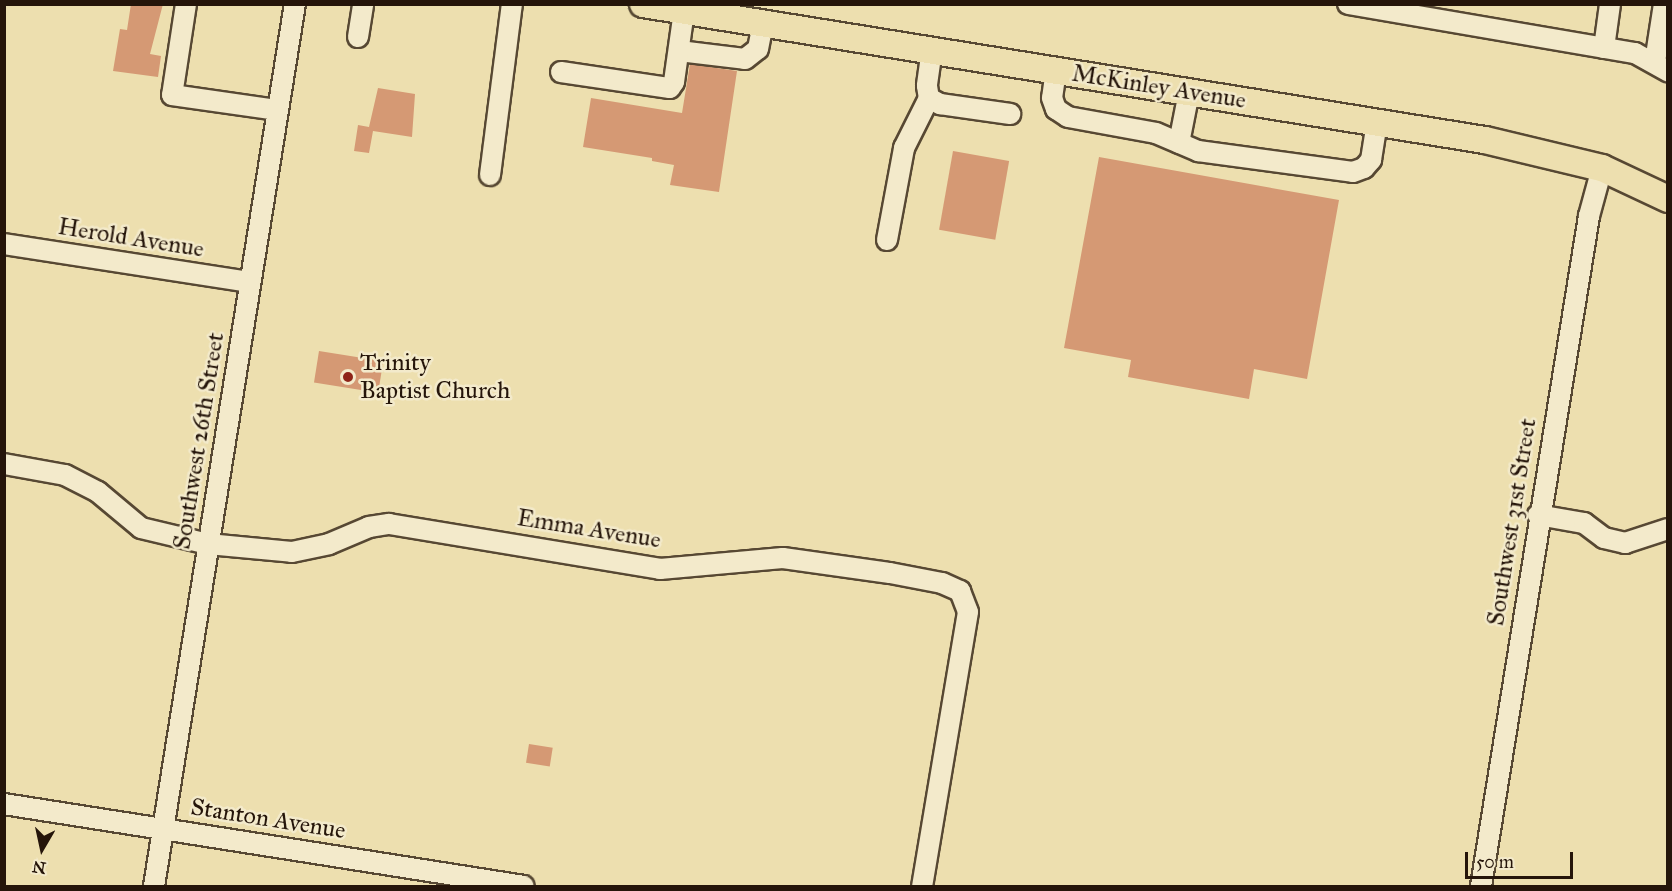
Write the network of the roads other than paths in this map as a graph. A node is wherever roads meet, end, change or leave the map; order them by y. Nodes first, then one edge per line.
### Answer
1 (186, 4) edge
2 (295, 4) edge
3 (363, 4) edge
4 (512, 4) edge
5 (643, 4) edge
6 (1348, 4) edge
7 (1610, 4) edge
8 (1664, 4) edge
9 (684, 11) junction
10 (763, 23) junction
11 (358, 37) dead end
12 (1604, 48) junction
13 (932, 49) junction
14 (679, 51) junction
15 (1661, 66) edge
16 (1056, 70) junction
17 (561, 72) dead end
18 (1189, 92) junction
19 (929, 98) junction
20 (278, 110) junction
21 (1010, 114) dead end
22 (1377, 123) junction
23 (1179, 143) junction
24 (1602, 168) junction
25 (490, 175) dead end
26 (1668, 199) edge
27 (887, 240) dead end
28 (4, 244) edge
29 (250, 282) junction
30 (4, 464) edge
31 (1538, 515) junction
32 (1668, 529) edge
33 (208, 544) junction
34 (4, 804) edge
35 (163, 829) junction
36 (452, 881) edge
37 (154, 886) edge
38 (524, 886) edge
39 (922, 886) edge
40 (1481, 886) edge

1 - 20 street
2 - 20 street, Southwest 26th Street
3 - 11 street
4 - 25 street
5 - 9 main road, McKinley Avenue
6 - 12 street
7 - 12 street
8 - 15 street
9 - 10 main road, McKinley Avenue
9 - 14 street
10 - 13 main road, McKinley Avenue
10 - 14 street
12 - 15 street
13 - 16 main road, McKinley Avenue
13 - 19 street
14 - 17 street
16 - 18 main road, McKinley Avenue
16 - 23 street
18 - 22 main road, McKinley Avenue
18 - 23 street
19 - 21 street
19 - 27 street
20 - 29 street, Southwest 26th Street
22 - 23 street
22 - 24 main road, McKinley Avenue
24 - 26 main road, McKinley Avenue
24 - 31 street, Southwest 31st Street
28 - 29 street, Herold Avenue
29 - 33 street, Southwest 26th Street
30 - 33 street, Emma Avenue
31 - 32 street
31 - 40 street, Southwest 31st Street
33 - 35 street, Southwest 26th Street
33 - 39 street, Emma Avenue
34 - 35 street, Stanton Avenue
35 - 36 street, Stanton Avenue
35 - 37 street, Southwest 26th Street
36 - 38 street, Stanton Avenue

